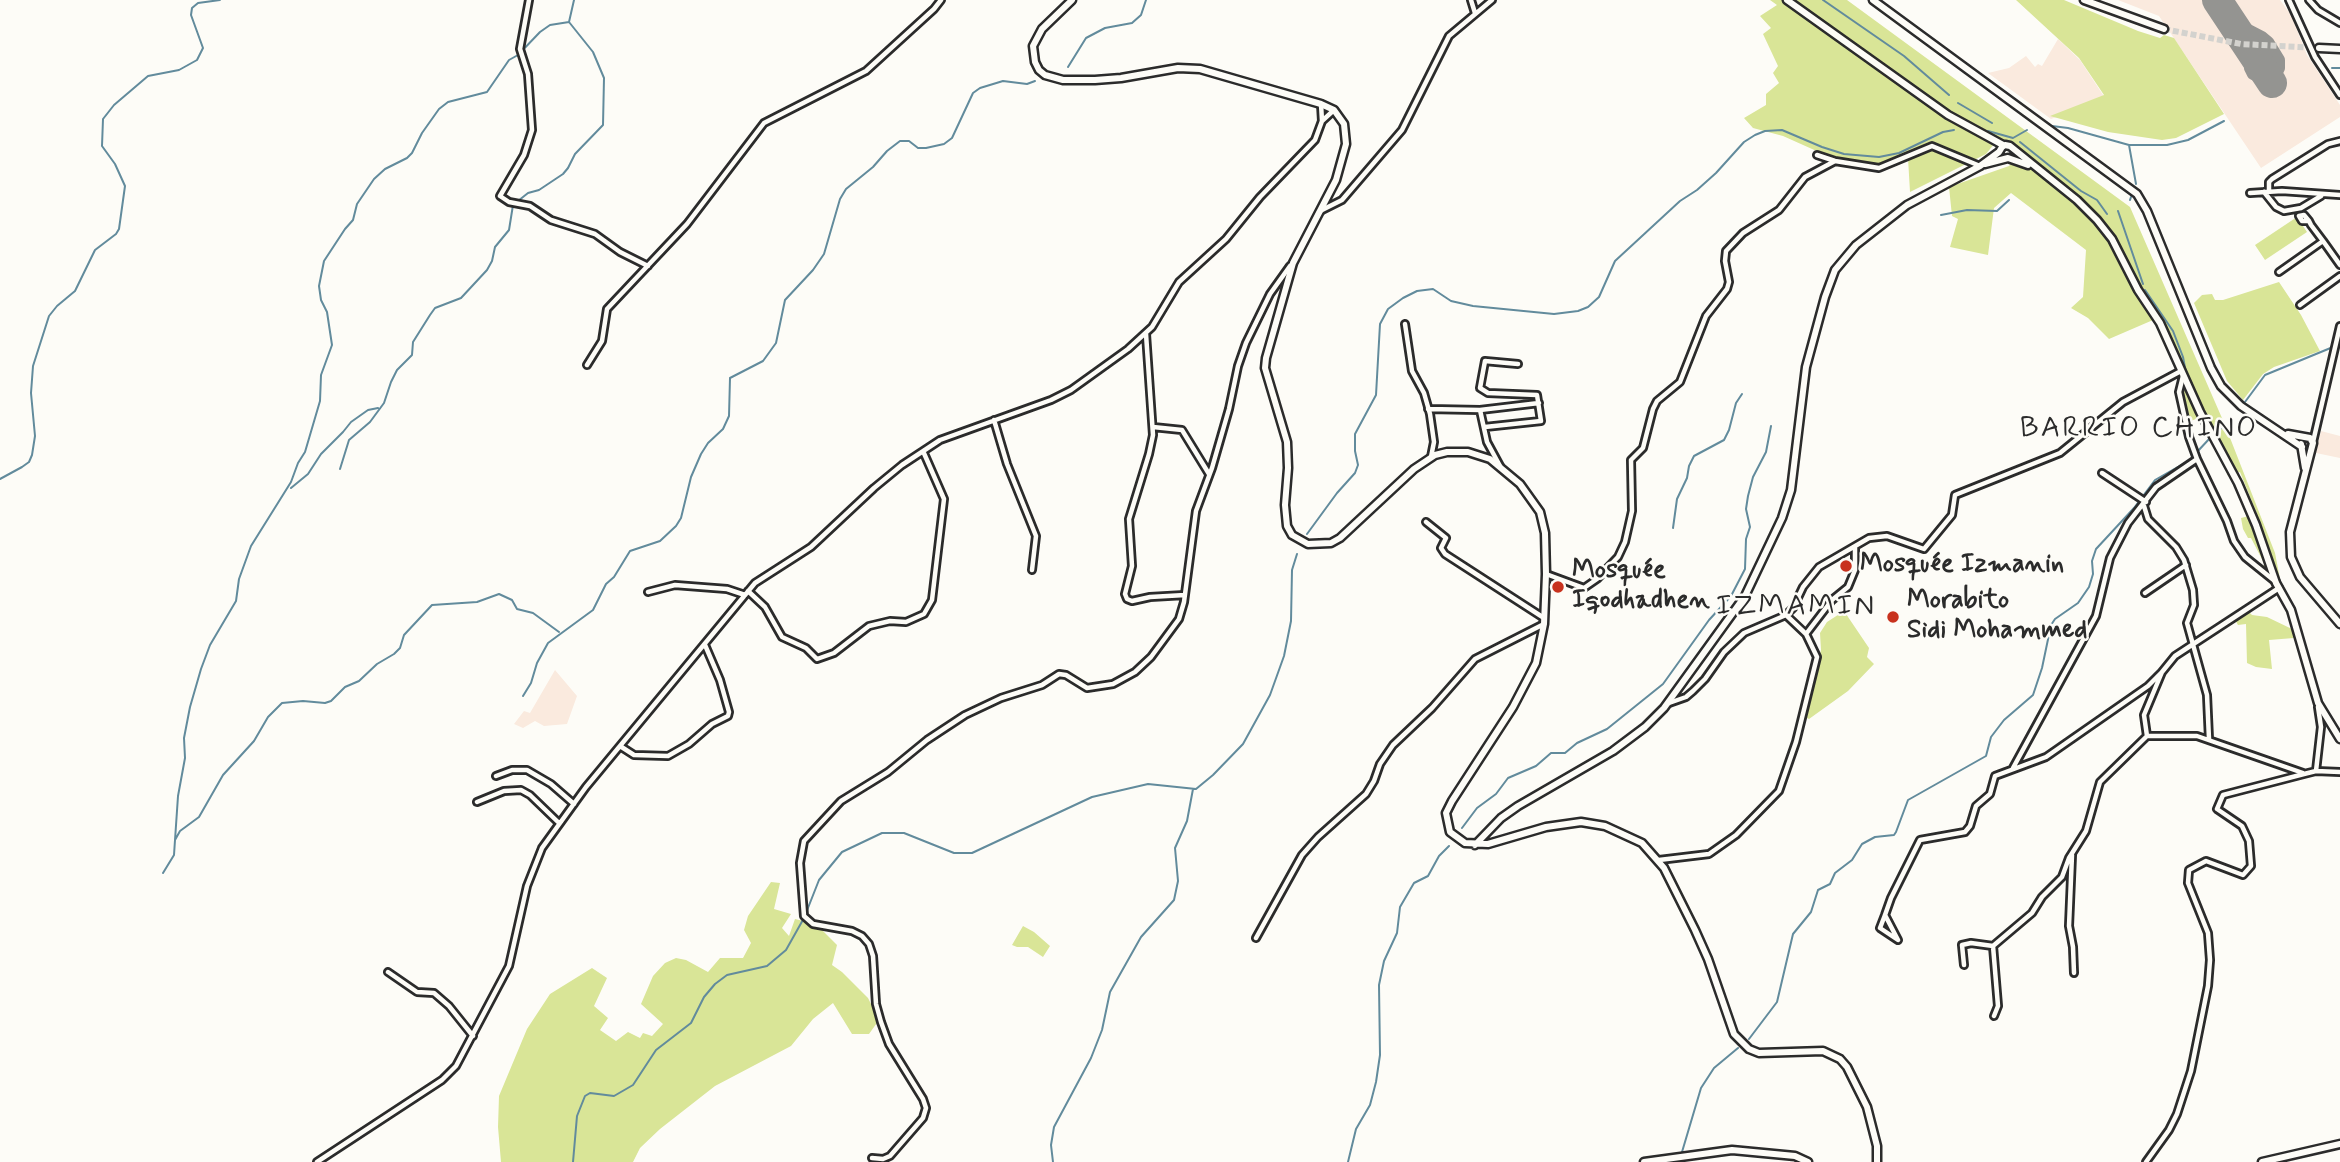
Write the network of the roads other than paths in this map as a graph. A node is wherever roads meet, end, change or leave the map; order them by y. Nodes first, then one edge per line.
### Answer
1 (529, 0) edge
2 (941, 0) edge
3 (1072, 0) edge
4 (1471, 0) edge
5 (1492, 0) edge
6 (1787, 0) edge
7 (1873, 0) edge
8 (2084, 0) edge
9 (2289, 0) edge
10 (2309, 0) edge
11 (1475, 13) junction
12 (2340, 23) edge
13 (2164, 29) tunnel mouth
14 (2319, 48) tunnel mouth
15 (2340, 49) edge
16 (2340, 95) edge
17 (1321, 104) junction
18 (1334, 110) junction
19 (1322, 121) junction
20 (2340, 141) edge
21 (2013, 149) junction
22 (2001, 150) junction
23 (1817, 155) dead end
24 (2007, 158) junction
25 (1835, 161) junction
26 (1980, 166) junction
27 (2038, 170) junction
28 (2250, 192) dead end
29 (2267, 192) junction
30 (2322, 195) junction
31 (2340, 195) edge
32 (1320, 211) junction
33 (2309, 221) dead end
34 (2323, 241) junction
35 (1293, 263) junction
36 (2340, 265) edge
37 (648, 266) junction
38 (2280, 272) dead end
39 (2340, 275) edge
40 (2300, 305) dead end
41 (1405, 324) dead end
42 (2340, 326) edge
43 (1146, 334) junction
44 (1518, 364) dead end
45 (587, 365) dead end
46 (2182, 373) junction
47 (1539, 403) junction
48 (1428, 409) junction
49 (1480, 410) junction
50 (995, 420) junction
51 (2317, 421) junction
52 (1485, 427) junction
53 (1153, 428) junction
54 (2283, 432) junction
55 (2304, 438) junction
56 (2312, 445) junction
57 (2302, 447) junction
58 (923, 451) junction
59 (1431, 457) junction
60 (2197, 459) junction
61 (1500, 466) junction
62 (2102, 473) dead end
63 (2304, 473) junction
64 (1209, 475) junction
65 (2145, 503) junction
66 (1426, 522) dead end
67 (1854, 548) junction
68 (2186, 565) junction
69 (1032, 570) dead end
70 (1546, 574) junction
71 (2277, 585) junction
72 (648, 592) dead end
73 (747, 593) junction
74 (2145, 593) dead end
75 (1185, 595) junction
76 (1786, 615) junction
77 (1544, 621) junction
78 (2340, 624) edge
79 (1806, 634) junction
80 (2193, 644) junction
81 (705, 645) junction
82 (2162, 673) junction
83 (2318, 703) junction
84 (1666, 704) junction
85 (2147, 736) junction
86 (2209, 739) junction
87 (2340, 739) edge
88 (620, 746) junction
89 (2013, 769) junction
90 (2316, 771) junction
91 (2340, 772) edge
92 (2304, 774) junction
93 (496, 776) dead end
94 (477, 802) dead end
95 (574, 804) junction
96 (559, 823) junction
97 (1475, 845) junction
98 (2073, 851) junction
99 (1659, 860) junction
100 (1885, 915) junction
101 (1256, 938) dead end
102 (1993, 946) junction
103 (1964, 965) dead end
104 (388, 972) dead end
105 (2074, 973) dead end
106 (1994, 1016) dead end
107 (473, 1036) junction
108 (2340, 1144) edge
109 (872, 1158) dead end
110 (317, 1162) edge
111 (1643, 1162) edge
112 (1808, 1162) edge
113 (1877, 1162) edge
114 (2146, 1162) edge
115 (2262, 1162) edge

1 - 37 street
2 - 37 street
3 - 17 street
4 - 11 street
5 - 11 street
6 - 22 street
7 - 54 street
8 - 13 street
9 - 16 street
10 - 12 street
11 - 32 street
14 - 15 street
17 - 18 street
17 - 19 street
18 - 19 street
18 - 32 street
19 - 43 street
20 - 29 street
21 - 22 street
21 - 24 street
21 - 27 street
22 - 24 street
22 - 26 street
23 - 25 street
24 - 26 street
24 - 27 street
25 - 26 street
25 - 70 street
26 - 84 street
27 - 46 street
28 - 29 street
29 - 30 street
29 - 30 street
30 - 31 street
32 - 35 street
33 - 34 street
34 - 36 street
34 - 38 street
35 - 59 street
35 - 64 street
37 - 45 street
39 - 40 street
41 - 48 street
42 - 51 street
43 - 50 street
43 - 53 street
44 - 47 street
46 - 60 street
46 - 67 street
46 - 71 street
47 - 49 street
47 - 52 street
48 - 49 street
48 - 59 street
49 - 52 street
50 - 58 street
50 - 69 street
51 - 55 street
51 - 56 street
52 - 61 street
53 - 64 street
53 - 75 street
54 - 55 street
54 - 57 street
55 - 56 street
55 - 57 street
56 - 57 street
56 - 63 street
57 - 63 street
58 - 73 street
58 - 73 street
59 - 61 street
60 - 65 street
60 - 71 street
61 - 70 street
62 - 65 street
63 - 78 street
64 - 75 street
65 - 68 street
65 - 89 street
66 - 77 street
67 - 76 street
67 - 79 street
68 - 74 street
68 - 80 street
70 - 77 street
71 - 80 street
71 - 83 street
72 - 73 street
73 - 81 street
75 - 109 street
76 - 79 street
76 - 84 street
77 - 97 street
77 - 101 street
79 - 99 street
80 - 82 street
80 - 86 street
81 - 88 street
81 - 88 street
82 - 85 street
82 - 89 street
83 - 87 street
83 - 90 street
84 - 97 street
85 - 86 street
85 - 98 street
86 - 92 street
88 - 95 street
89 - 100 street
90 - 91 street
90 - 92 street
92 - 114 street
93 - 95 street
94 - 96 street
95 - 96 street
96 - 107 street
97 - 99 street
98 - 102 street
98 - 105 street
99 - 113 street
100 - 100 street
102 - 103 street
102 - 106 street
104 - 107 street
107 - 110 street
108 - 115 street
111 - 112 street

